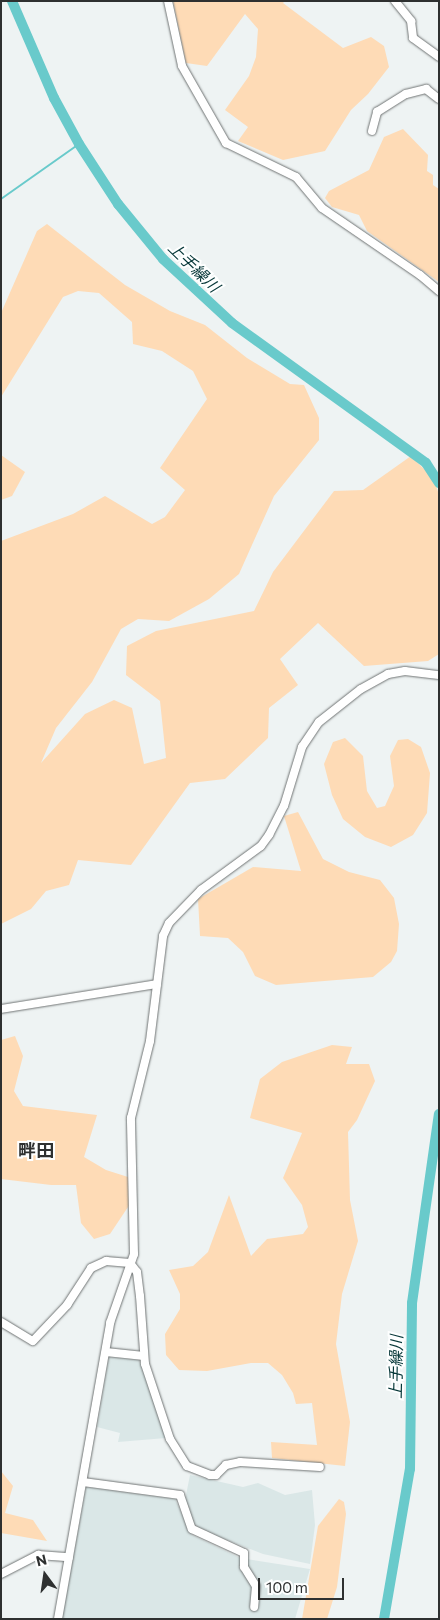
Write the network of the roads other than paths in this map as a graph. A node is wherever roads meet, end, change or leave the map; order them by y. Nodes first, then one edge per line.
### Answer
1 (168, 1) edge
2 (395, 1) edge
3 (439, 57) edge
4 (439, 99) edge
5 (372, 131) dead end
6 (439, 291) edge
7 (439, 675) edge
8 (157, 984) junction
9 (1, 1010) edge
10 (130, 1263) junction
11 (1, 1322) edge
12 (106, 1352) junction
13 (144, 1356) junction
14 (320, 1466) dead end
15 (83, 1482) junction
16 (69, 1557) junction
17 (1, 1574) edge
18 (254, 1607) dead end
19 (58, 1619) edge

1 - 6 street
2 - 3 street
4 - 5 street
7 - 8 street
8 - 9 street
8 - 10 street
10 - 11 street
10 - 12 street
10 - 13 street
12 - 13 street
12 - 15 street
13 - 14 street
15 - 16 street
15 - 18 street
16 - 17 street
16 - 19 street

